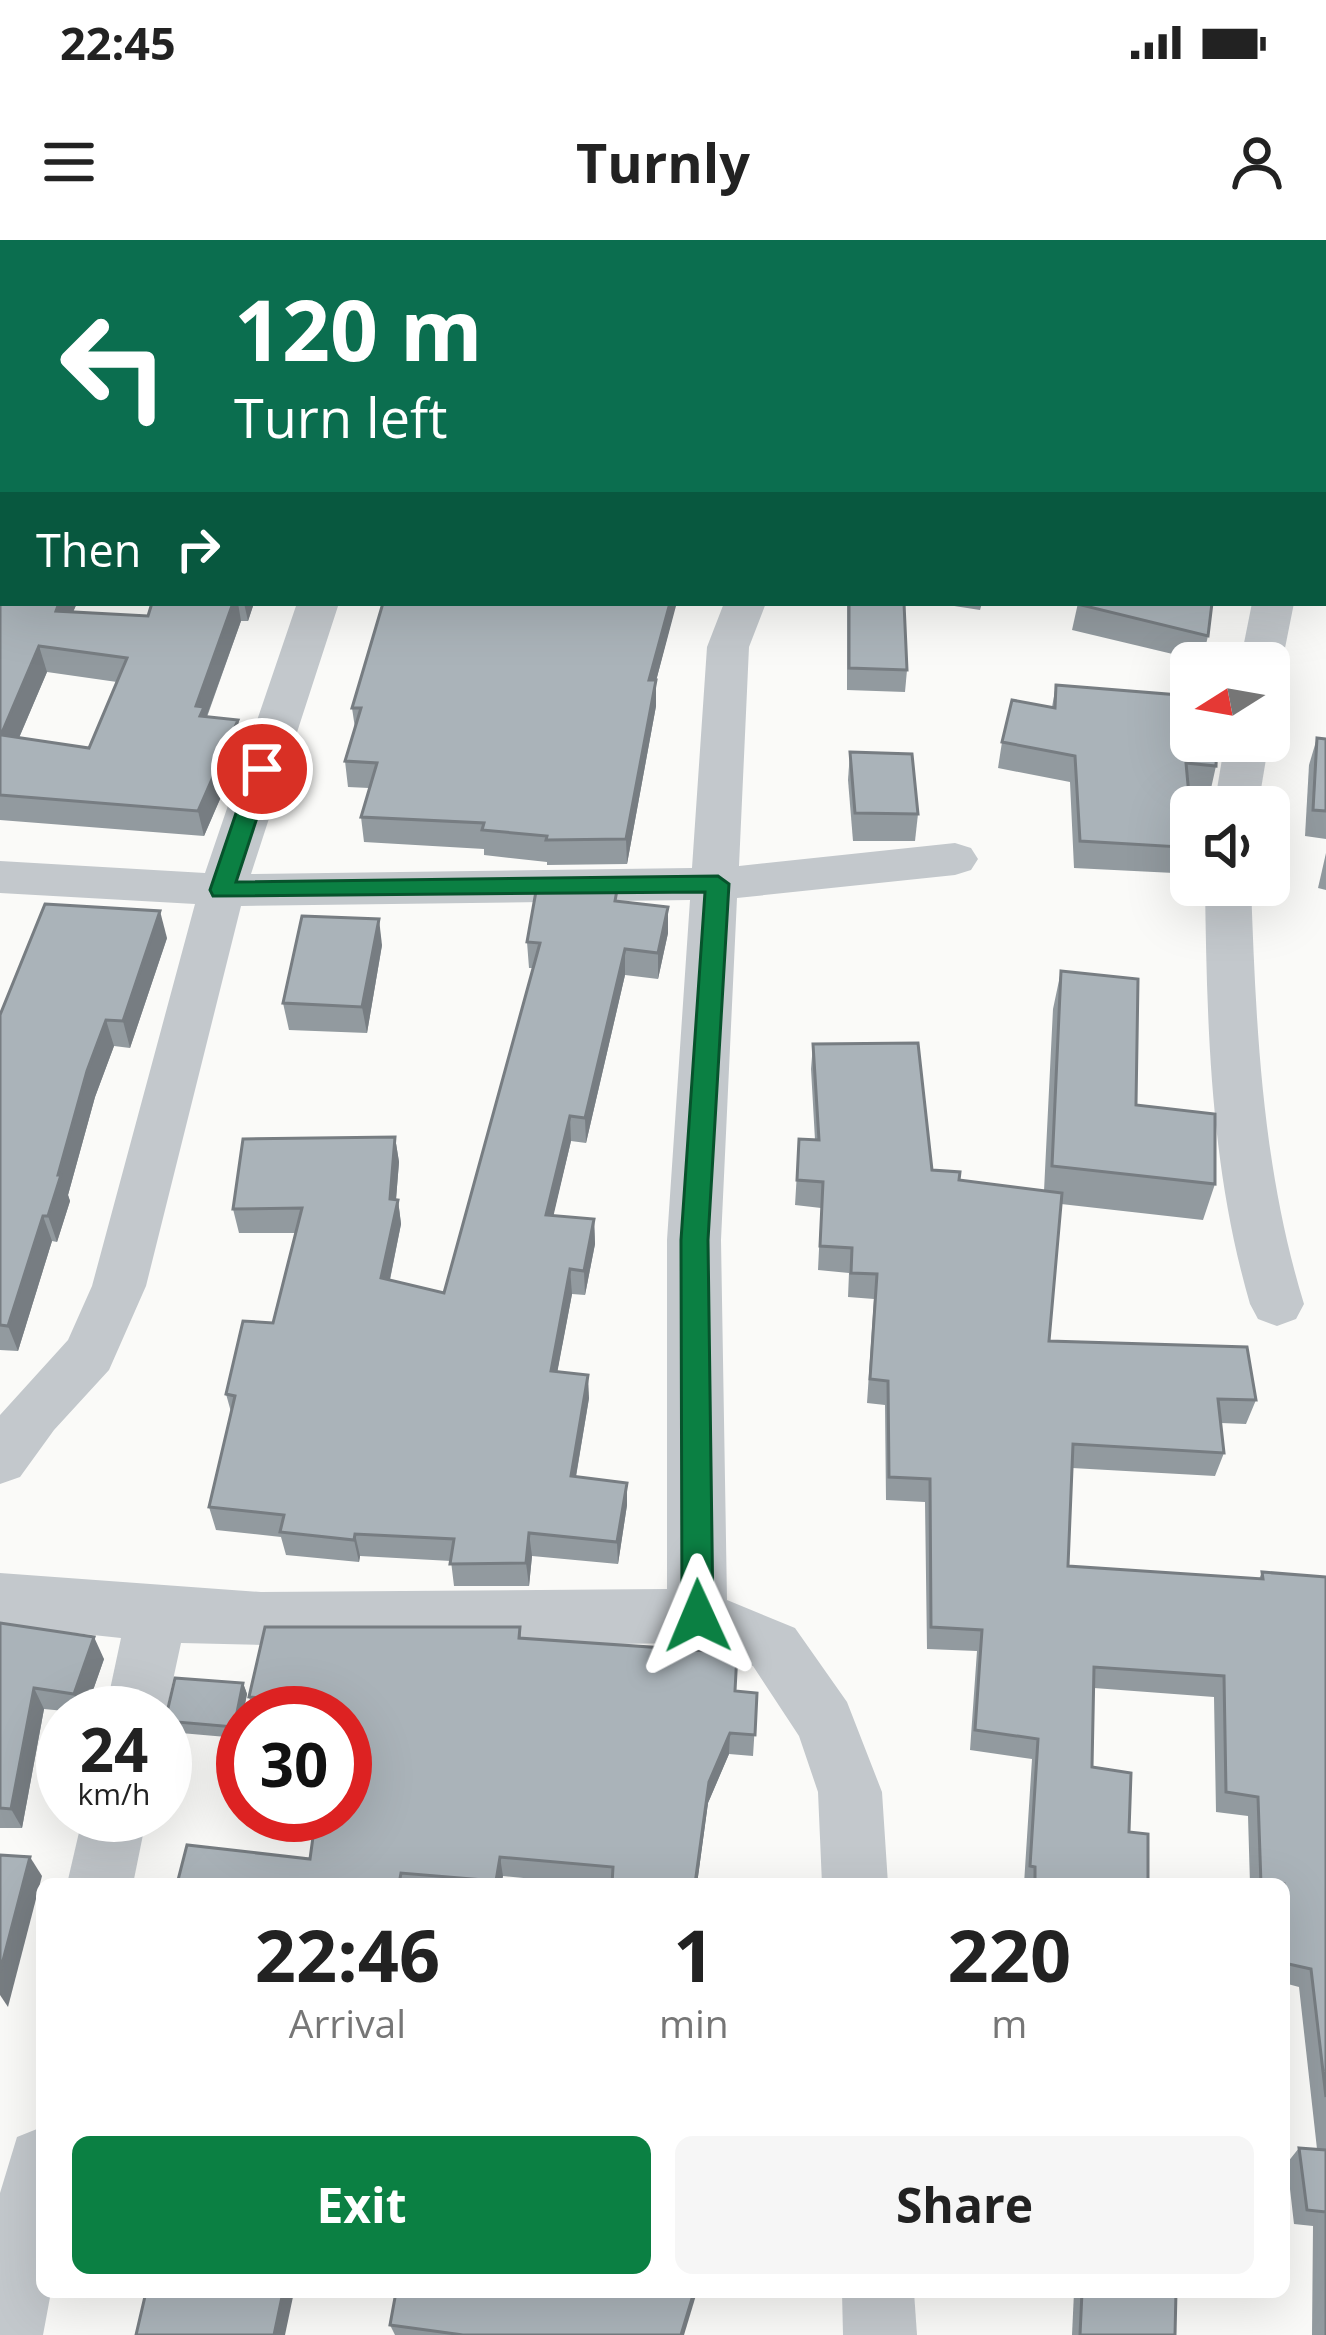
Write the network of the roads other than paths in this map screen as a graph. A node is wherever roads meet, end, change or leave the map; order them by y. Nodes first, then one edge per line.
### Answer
1 (317, 606) edge
2 (744, 606) edge
3 (1272, 606) edge
4 (1266, 642) edge
5 (955, 859) dead end
6 (0, 878) edge
7 (718, 884) junction
8 (222, 890) junction
9 (1229, 906) edge
10 (1277, 1304) dead end
11 (0, 1460) edge
12 (0, 1599) edge
13 (157, 1612) junction
14 (698, 1616) junction
15 (142, 1686) edge
16 (109, 1842) edge
17 (101, 1878) edge
18 (855, 1878) edge
19 (36, 2191) edge
20 (878, 2298) edge
21 (6, 2335) edge
22 (880, 2335) edge

1 - 8 street
2 - 7 street
3 - 4 street
5 - 7 street
6 - 8 street
7 - 8 street
7 - 14 street
8 - 11 street
9 - 10 street
12 - 13 street
13 - 14 street
13 - 15 street
14 - 18 street
16 - 17 street
19 - 21 street
20 - 22 street

